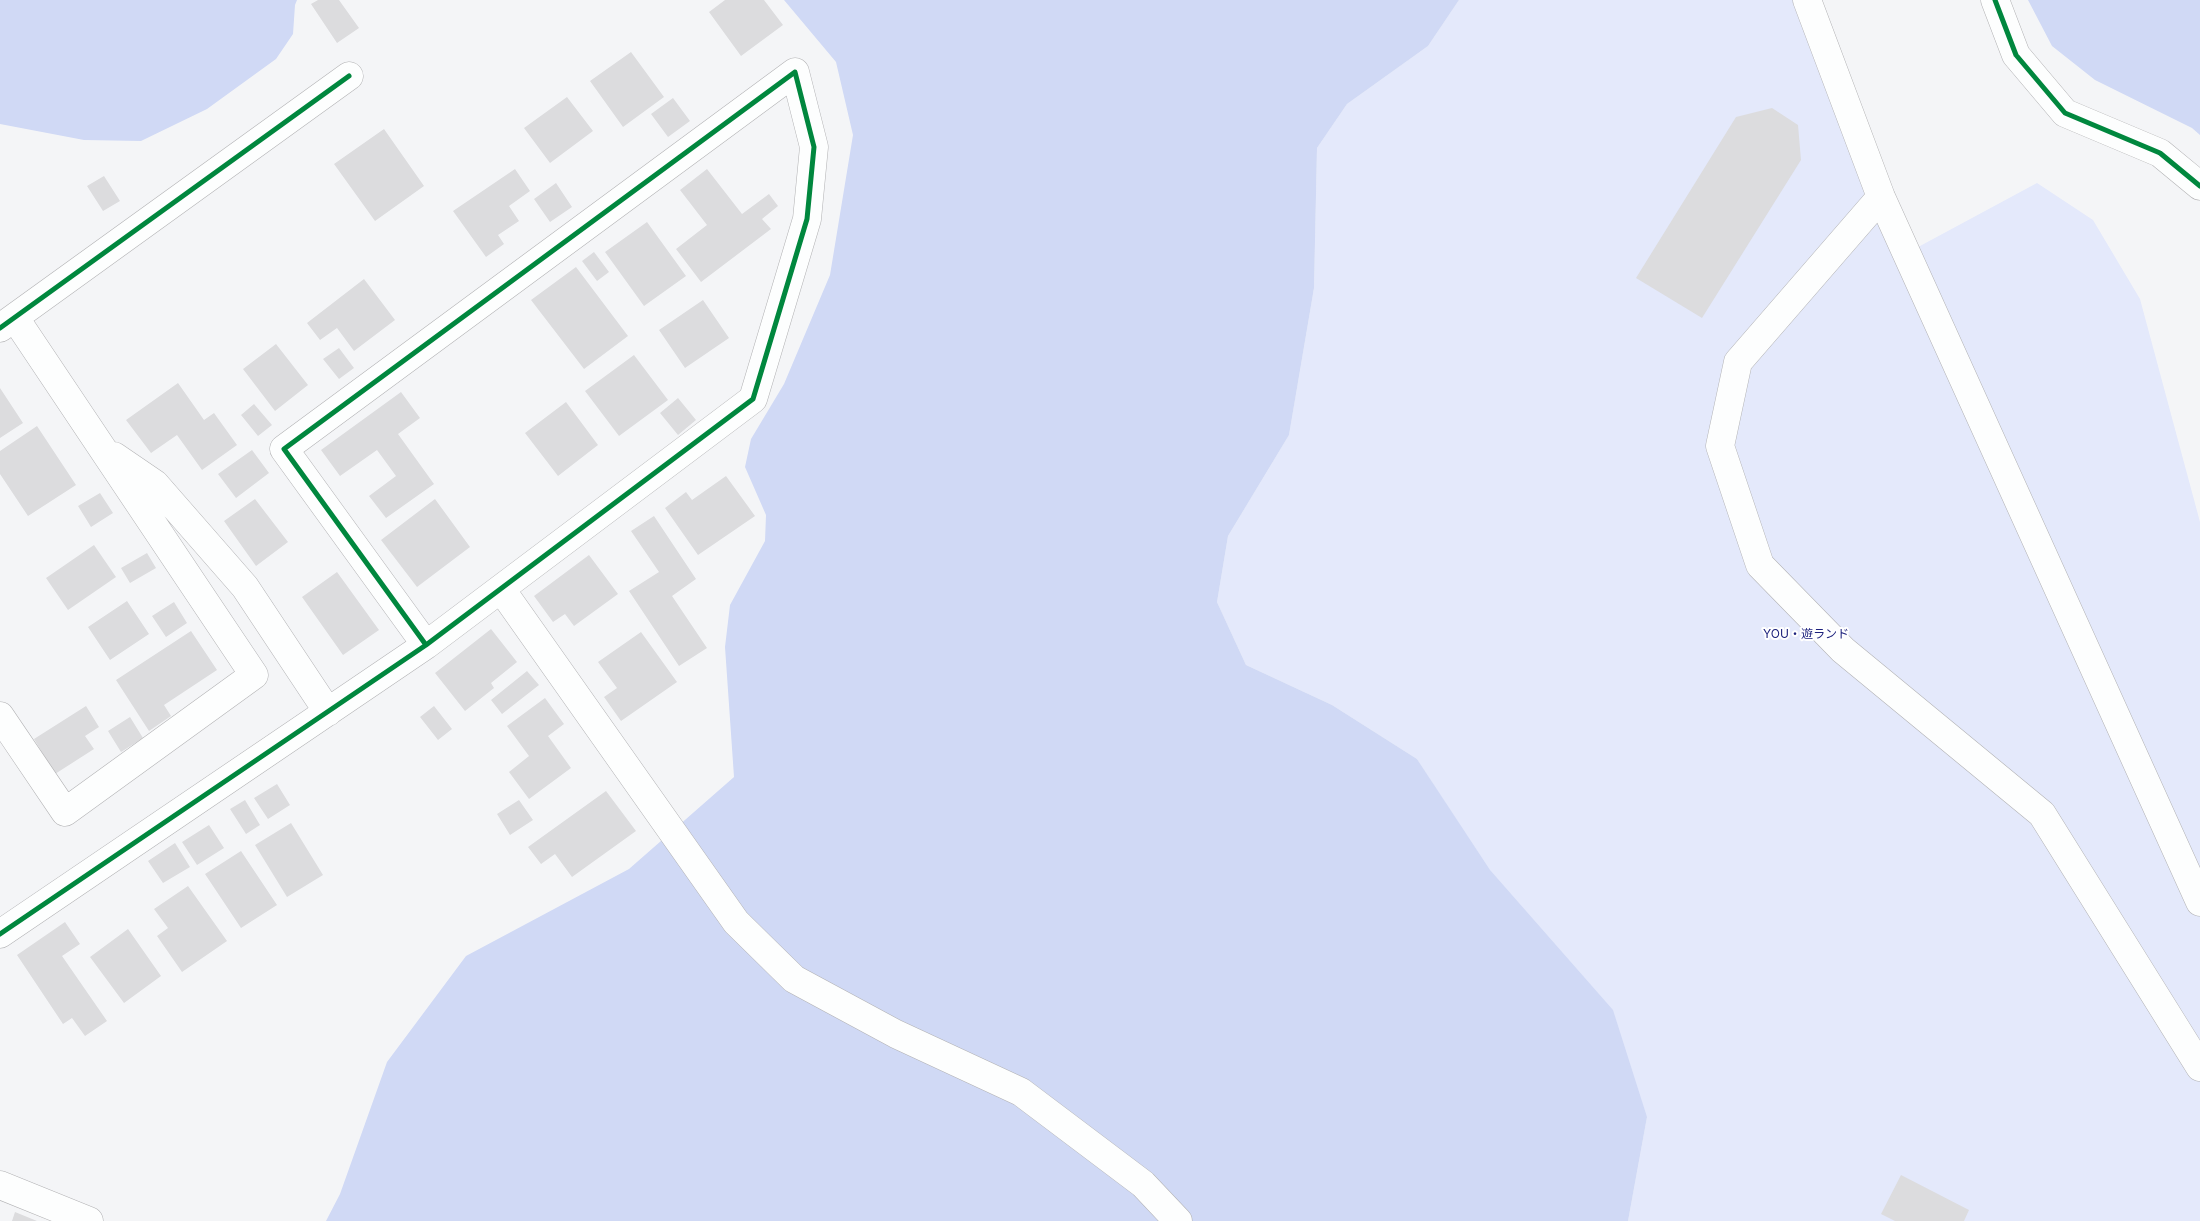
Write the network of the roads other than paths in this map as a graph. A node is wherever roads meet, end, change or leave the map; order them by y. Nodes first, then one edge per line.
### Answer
1 (1807, 0) edge
2 (1995, 0) edge
3 (349, 76) dead end
4 (2200, 186) edge
5 (1881, 197) junction
6 (7, 323) edge
7 (102, 448) junction
8 (501, 589) junction
9 (426, 645) junction
10 (328, 712) junction
11 (0, 716) edge
12 (2200, 902) edge
13 (0, 934) edge
14 (2200, 1067) edge
15 (0, 1185) edge
16 (89, 1221) edge
17 (1178, 1221) edge

1 - 5 street
2 - 4 street
3 - 6 street
5 - 12 street
5 - 14 street
6 - 7 street
7 - 10 street
7 - 11 street
8 - 9 street
8 - 9 street
8 - 17 street
9 - 10 street
10 - 13 street
15 - 16 street

